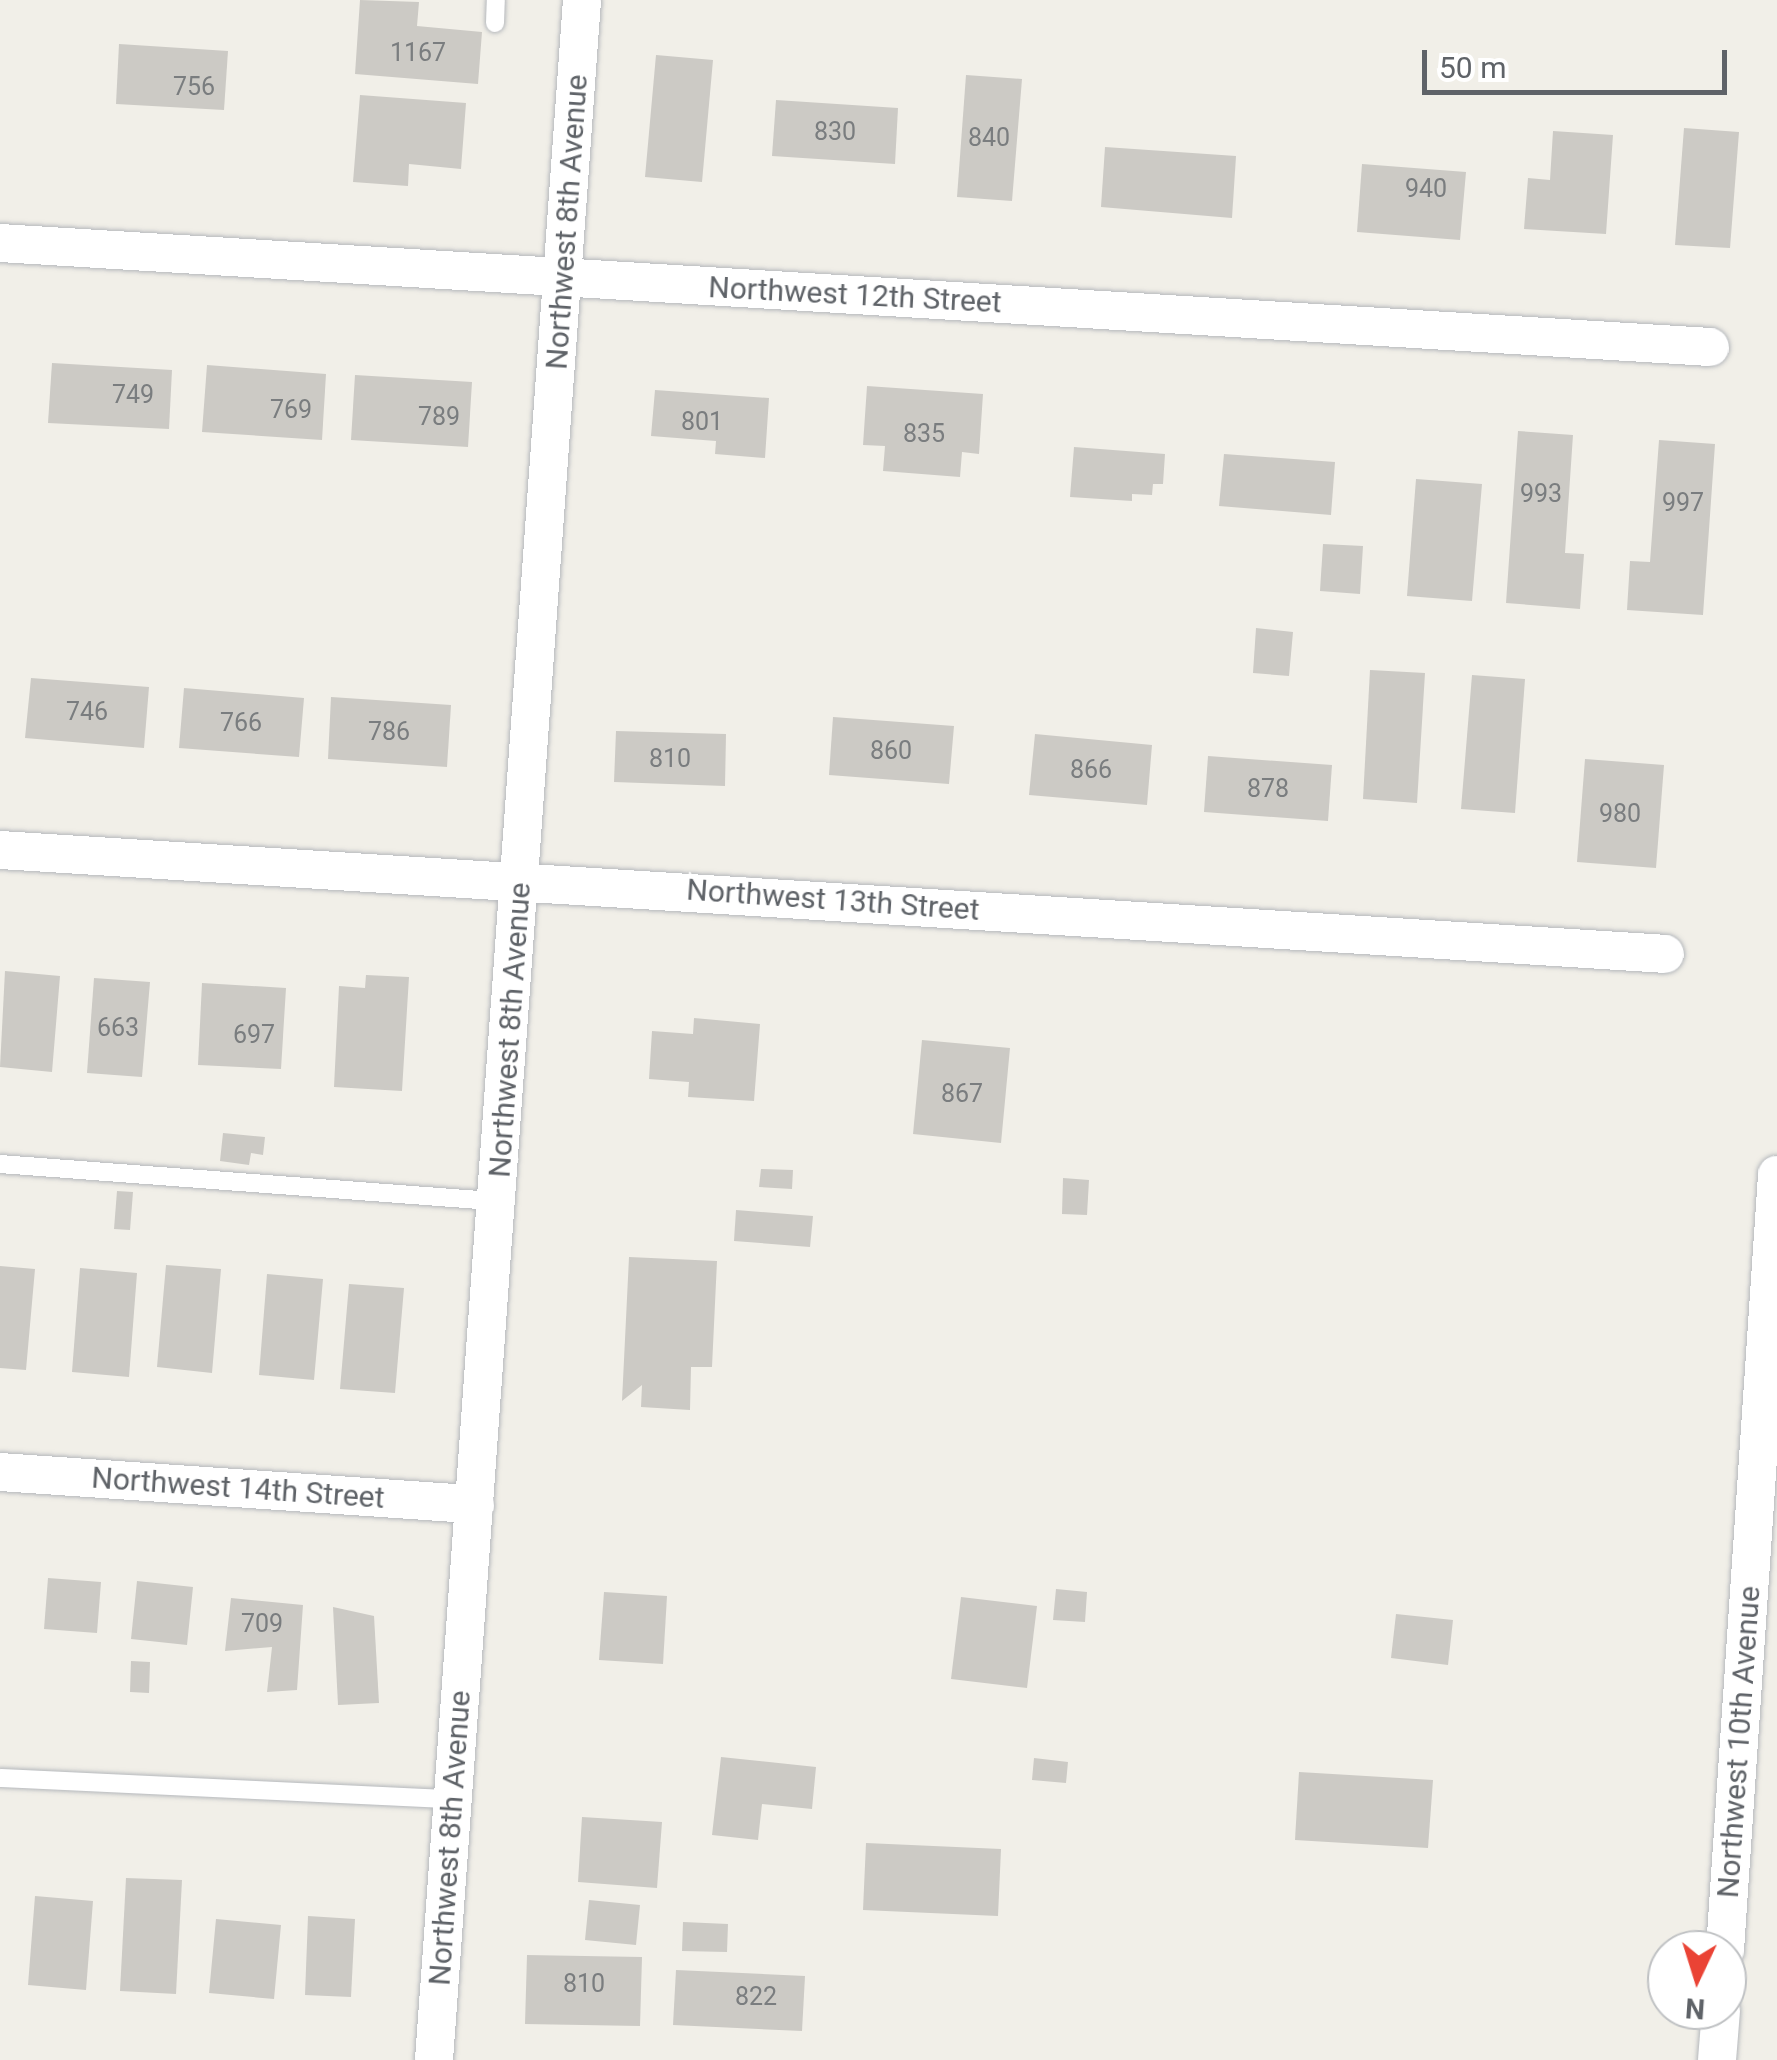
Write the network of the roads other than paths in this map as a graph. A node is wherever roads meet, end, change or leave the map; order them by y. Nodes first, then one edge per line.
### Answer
1 (496, 0) edge
2 (582, 0) edge
3 (495, 23) dead end
4 (0, 243) edge
5 (562, 278) junction
6 (1710, 347) dead end
7 (0, 850) edge
8 (522, 880) junction
9 (1665, 954) dead end
10 (0, 1164) edge
11 (1777, 1175) edge
12 (498, 1201) junction
13 (0, 1472) edge
14 (475, 1504) junction
15 (0, 1778) edge
16 (453, 1799) junction
17 (1726, 1930) edge
18 (1719, 2030) edge
19 (434, 2060) edge
20 (1717, 2060) edge

1 - 3 lane
2 - 5 street, Northwest 8th Avenue
4 - 5 street, Northwest 12th Street
5 - 6 street, Northwest 12th Street
5 - 8 street, Northwest 8th Avenue
7 - 8 street, Northwest 13th Street
8 - 9 street, Northwest 13th Street
8 - 12 street, Northwest 8th Avenue
10 - 12 lane
11 - 17 street, Northwest 10th Avenue
12 - 14 street, Northwest 8th Avenue
13 - 14 street, Northwest 14th Street
14 - 16 street, Northwest 8th Avenue
15 - 16 lane
16 - 19 street, Northwest 8th Avenue
18 - 20 street

